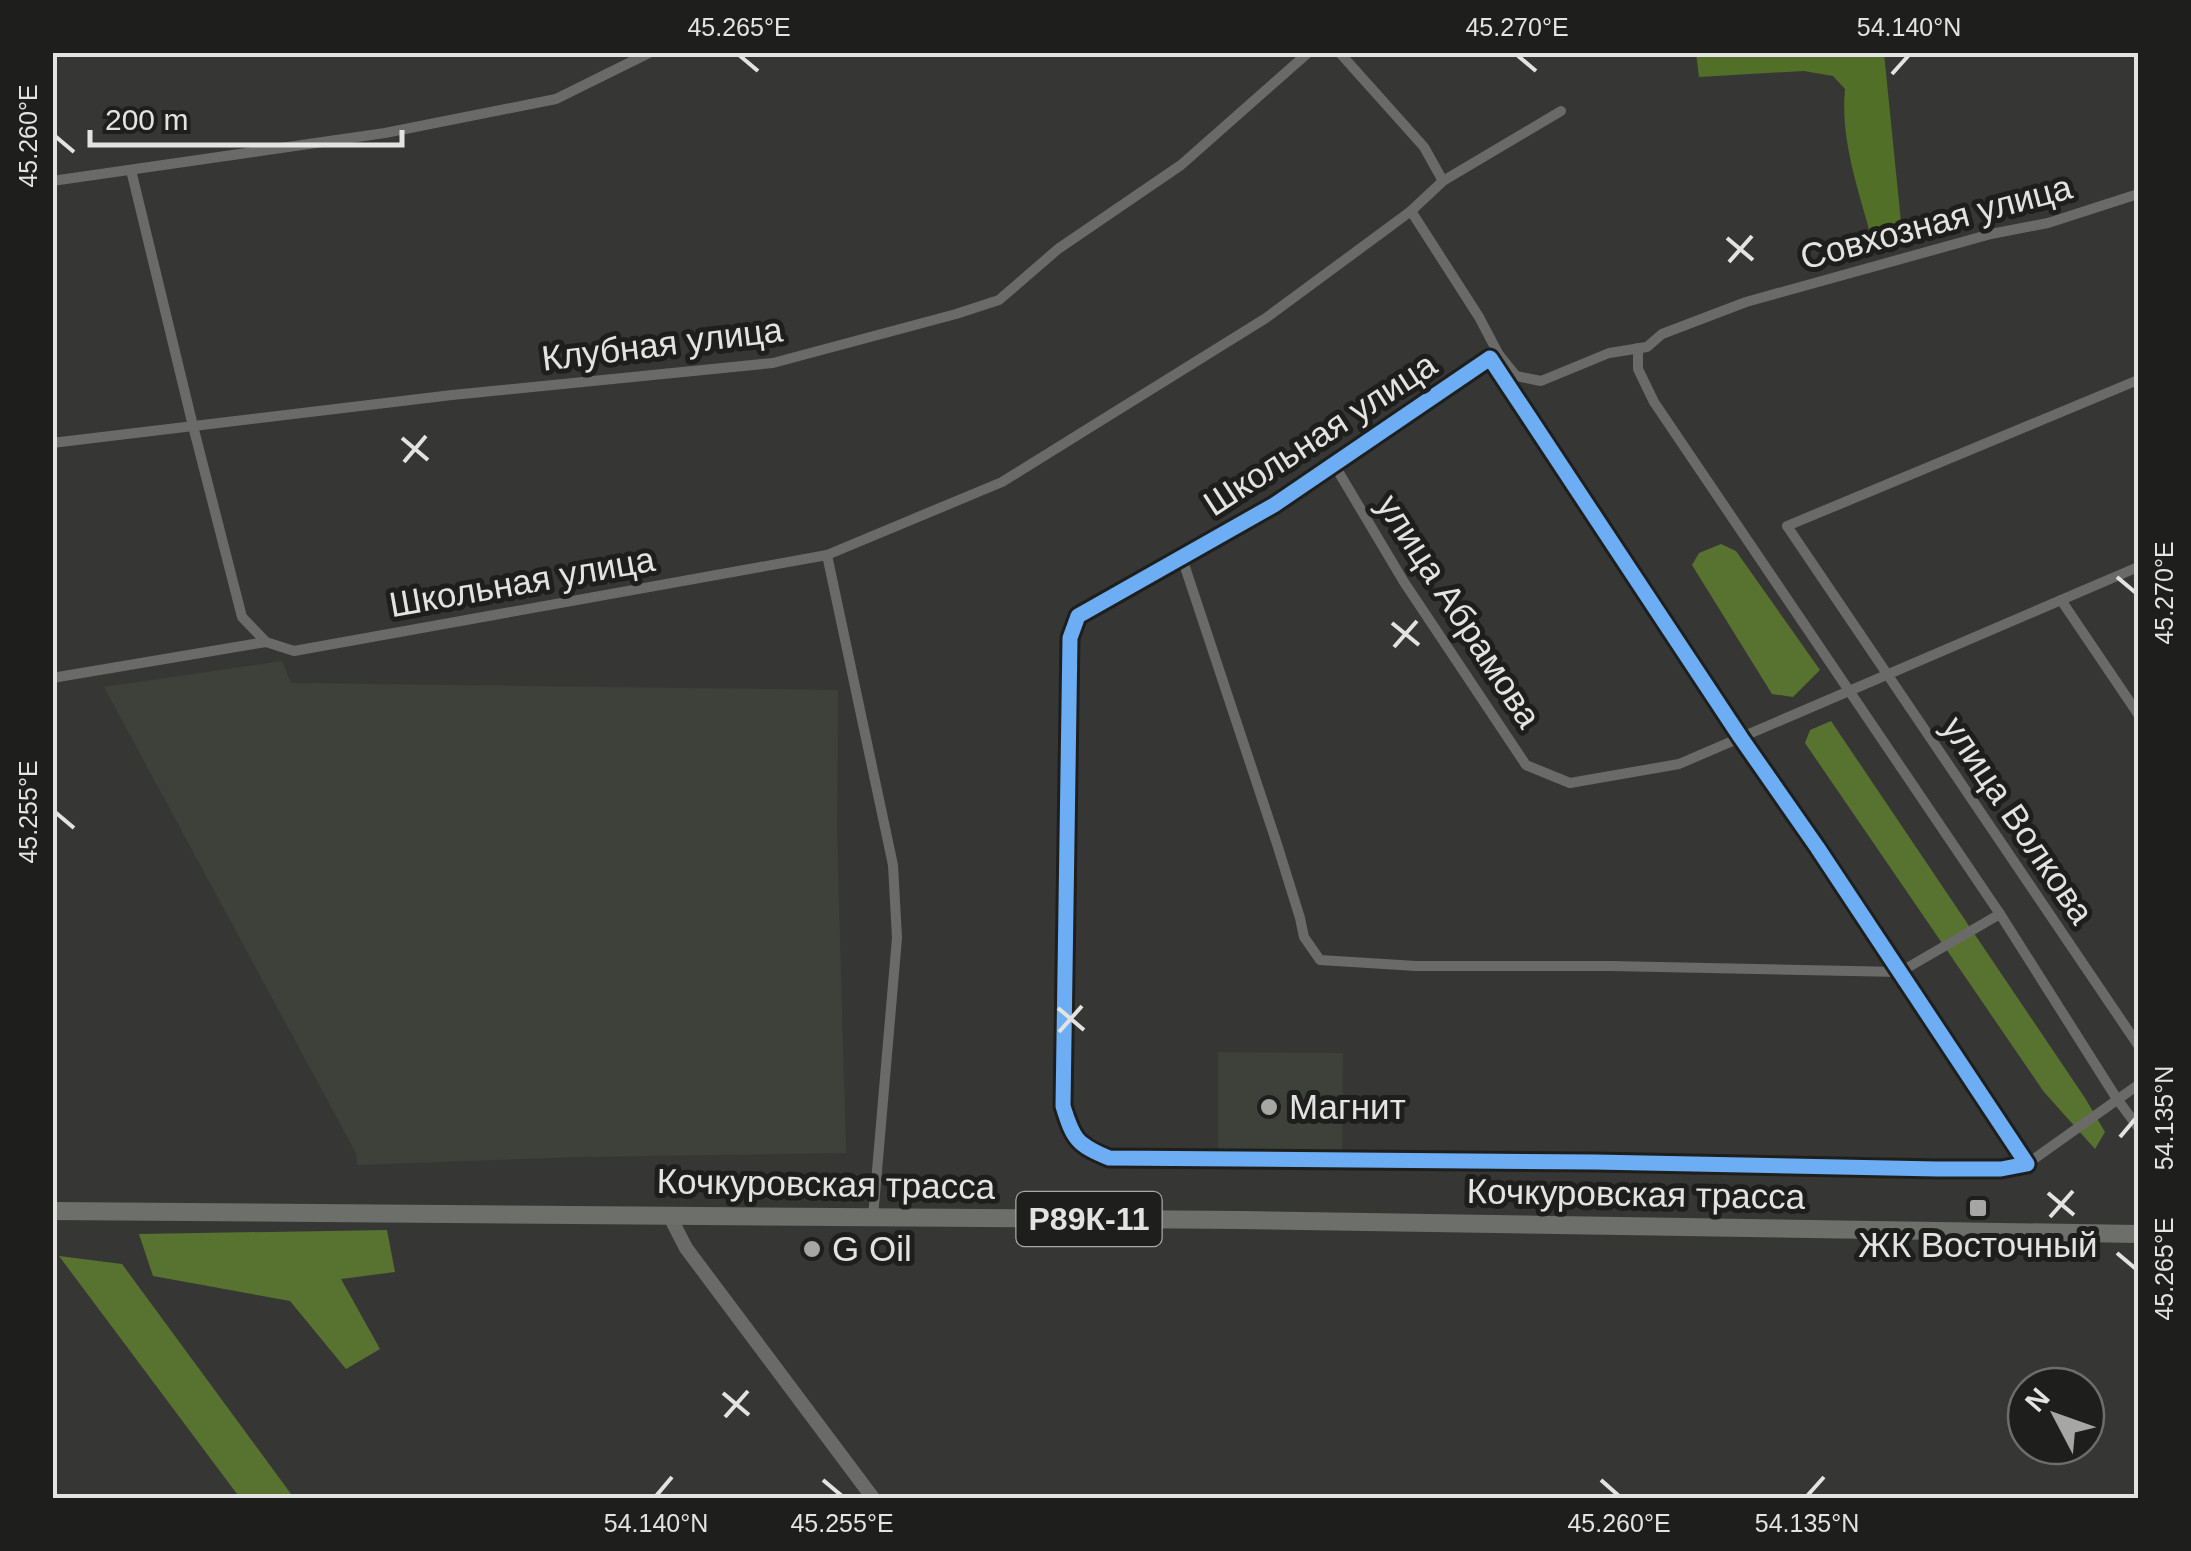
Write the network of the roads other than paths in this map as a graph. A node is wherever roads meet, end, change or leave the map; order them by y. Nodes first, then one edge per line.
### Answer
1 (651, 52) edge
2 (1309, 52) edge
3 (1339, 52) edge
4 (1561, 111) dead end
5 (131, 170) junction
6 (52, 181) edge
7 (1442, 181) junction
8 (2138, 194) edge
9 (1411, 211) junction
10 (1638, 348) junction
11 (1494, 356) junction
12 (2138, 380) edge
13 (192, 426) junction
14 (52, 443) edge
15 (1335, 466) junction
16 (827, 555) junction
17 (1182, 558) junction
18 (2138, 567) edge
19 (2061, 600) junction
20 (266, 642) junction
21 (1887, 675) junction
22 (52, 678) edge
23 (1849, 691) junction
24 (2138, 714) edge
25 (1741, 738) junction
26 (2000, 914) junction
27 (1900, 972) junction
28 (2138, 1044) edge
29 (2138, 1085) edge
30 (2117, 1099) junction
31 (2138, 1128) edge
32 (2027, 1164) junction
33 (52, 1211) edge
34 (669, 1215) junction
35 (873, 1216) junction
36 (2134, 1233) edge
37 (873, 1498) edge

1 - 5 street
2 - 13 street, Клубная улица
3 - 7 street
4 - 7 street, Школьная улица
5 - 6 street
5 - 13 street
7 - 9 street, Школьная улица
8 - 10 street, Совхозная улица
9 - 11 street
9 - 16 street, Школьная улица
10 - 11 street, Совхозная улица
10 - 23 street
11 - 15 street, Школьная улица
11 - 25 street
12 - 21 street
13 - 14 street, Клубная улица
13 - 20 street
15 - 17 street, Школьная улица
15 - 25 street, улица Абрамова
16 - 20 street, Школьная улица
16 - 35 street
17 - 27 street, Школьная улица
17 - 32 street
18 - 19 street, улица Абрамова
19 - 21 street, улица Абрамова
19 - 24 street
20 - 22 street, Школьная улица
21 - 23 street, улица Абрамова
21 - 28 street, улица Волкова
23 - 25 street, улица Абрамова
23 - 26 street
25 - 27 street
26 - 27 street
26 - 30 street
27 - 32 street
29 - 30 street
30 - 31 street
30 - 32 street
33 - 34 main road, Кочкуровская трасса / Р89К-11
34 - 35 main road, Кочкуровская трасса / Р89К-11
34 - 37 street
35 - 36 main road, Кочкуровская трасса / Р89К-11

